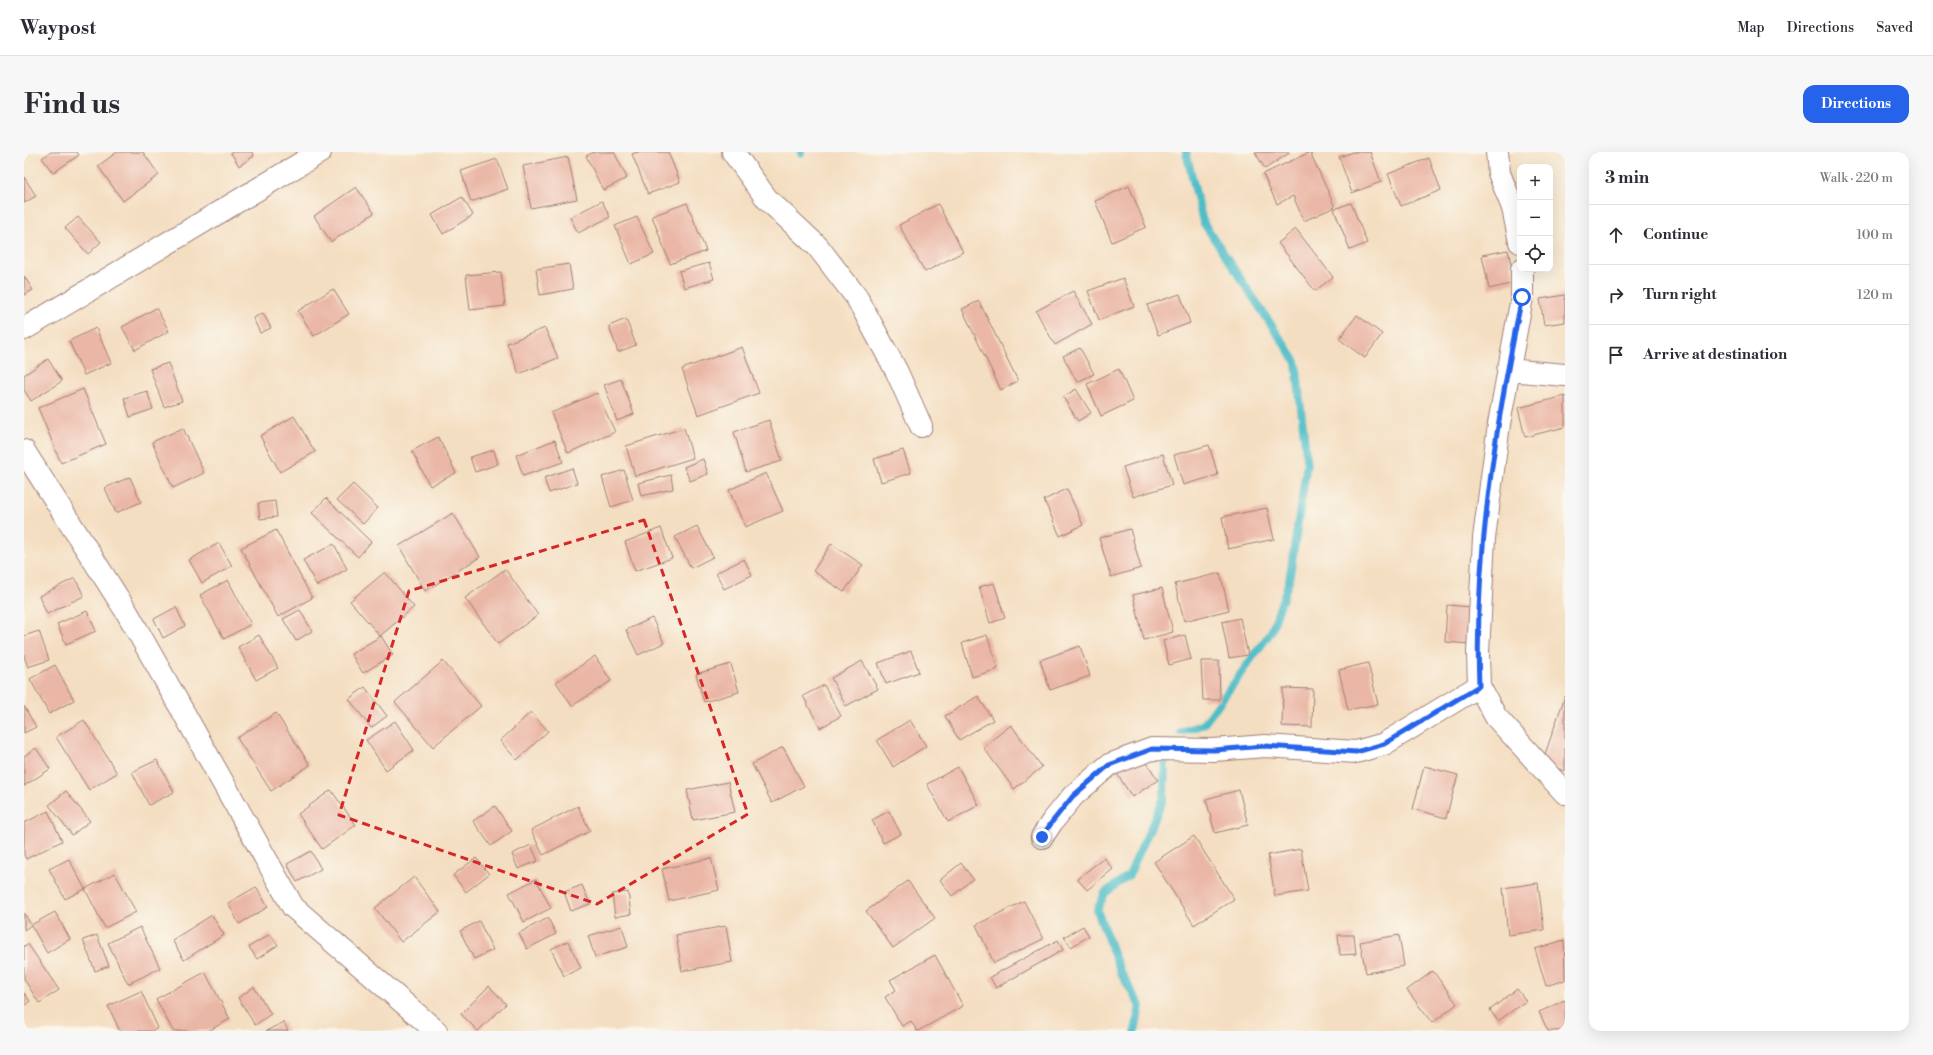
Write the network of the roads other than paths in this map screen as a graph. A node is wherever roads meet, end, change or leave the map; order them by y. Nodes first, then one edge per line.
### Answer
1 (320, 152) edge
2 (732, 152) edge
3 (1497, 152) edge
4 (1519, 236) edge
5 (1522, 272) edge
6 (24, 329) edge
7 (1508, 370) junction
8 (1565, 374) edge
9 (922, 426) dead end
10 (24, 451) edge
11 (1479, 686) junction
12 (1565, 793) edge
13 (1042, 837) dead end
14 (436, 1031) edge

1 - 6 street
2 - 9 street
3 - 4 street
5 - 7 street
7 - 8 street
7 - 11 street
10 - 14 street
11 - 12 street
11 - 13 street

